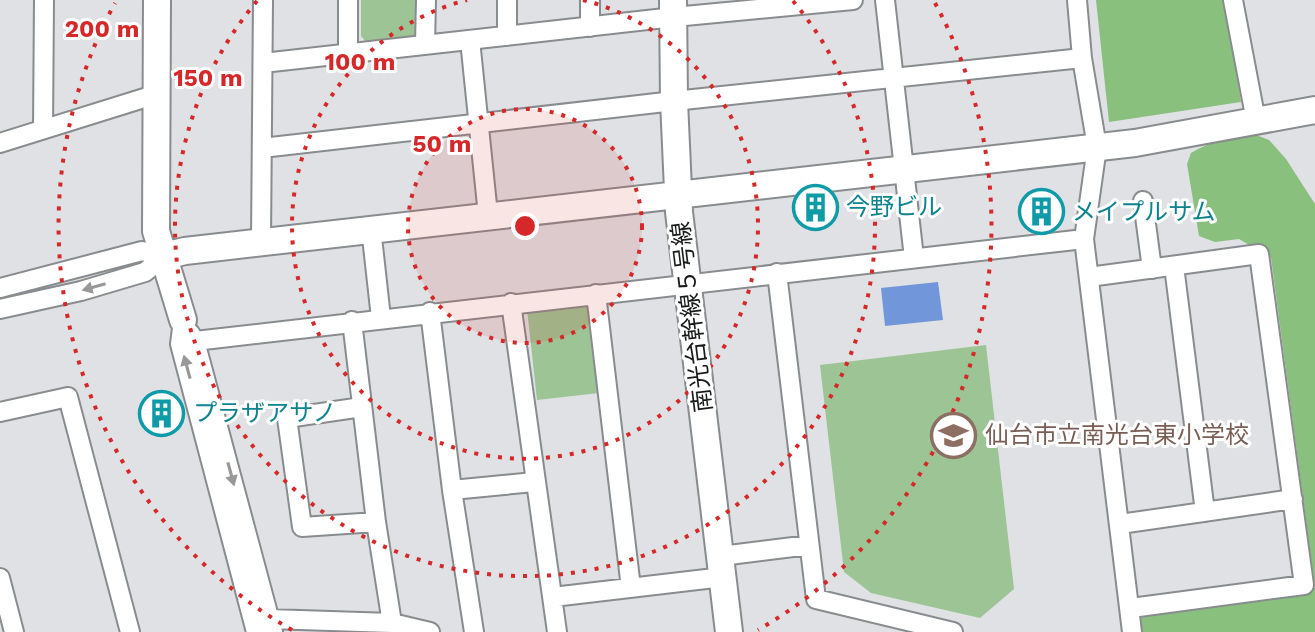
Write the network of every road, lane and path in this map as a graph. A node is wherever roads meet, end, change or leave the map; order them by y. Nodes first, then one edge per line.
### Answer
1 (44, 0) edge
2 (157, 0) edge
3 (263, 0) edge
4 (348, 0) edge
5 (426, 0) edge
6 (507, 0) edge
7 (590, 0) edge
8 (853, 0) edge
9 (885, 0) edge
10 (1077, 0) edge
11 (1233, 0) edge
12 (761, 5) edge
13 (674, 8) edge
14 (590, 27) junction
15 (507, 36) junction
16 (470, 40) junction
17 (425, 45) junction
18 (348, 54) junction
19 (1082, 58) junction
20 (263, 63) junction
21 (894, 78) junction
22 (157, 94) junction
23 (674, 101) junction
24 (1315, 110) edge
25 (1256, 121) junction
26 (478, 123) junction
27 (43, 129) junction
28 (0, 143) edge
29 (1097, 147) junction
30 (262, 148) junction
31 (904, 170) junction
32 (679, 194) junction
33 (1143, 201) dead end
34 (488, 215) junction
35 (371, 228) junction
36 (1084, 239) junction
37 (261, 241) junction
38 (164, 256) junction
39 (914, 258) junction
40 (1174, 266) junction
41 (1152, 269) junction
42 (777, 273) junction
43 (1089, 277) junction
44 (689, 283) junction
45 (0, 288) edge
46 (596, 294) junction
47 (511, 303) junction
48 (0, 309) edge
49 (430, 312) junction
50 (381, 318) junction
51 (352, 321) junction
52 (189, 330) junction
53 (362, 407) junction
54 (0, 412) edge
55 (534, 482) junction
56 (452, 490) junction
57 (1293, 499) junction
58 (1205, 512) junction
59 (376, 522) junction
60 (1120, 524) junction
61 (809, 545) junction
62 (722, 566) junction
63 (0, 578) edge
64 (631, 588) junction
65 (553, 597) junction
66 (1131, 608) junction
67 (392, 623) junction
68 (266, 628) edge
69 (371, 628) edge
70 (14, 632) edge
71 (130, 632) edge
72 (430, 632) edge
73 (474, 632) edge
74 (557, 632) edge
75 (729, 632) edge
76 (953, 632) edge
77 (1132, 632) edge

1 - 27 street
2 - 22 street
3 - 20 street
4 - 18 street
5 - 17 street
6 - 15 street
7 - 14 street
8 - 12 street
9 - 21 street
10 - 19 street
11 - 25 street
12 - 13 street
13 - 14 street
13 - 23 street, 南光台幹線５号線
14 - 15 street
15 - 16 street
16 - 17 street
16 - 26 street
17 - 18 street
18 - 20 street
19 - 21 street
19 - 29 street
20 - 30 street
21 - 23 street
21 - 31 street
22 - 27 street
22 - 38 street
23 - 26 street
23 - 32 street, 南光台幹線５号線
24 - 25 street
25 - 29 street
26 - 30 street
26 - 34 street
27 - 28 street
29 - 31 street
29 - 36 street
30 - 37 street
31 - 32 street
31 - 39 street
32 - 34 street
32 - 44 street, 南光台幹線５号線
33 - 41 street
34 - 35 street
35 - 37 street
35 - 50 street
36 - 39 street
36 - 43 street
37 - 38 street
38 - 45 street
38 -> 48 street
38 - 52 street
39 - 42 street
40 - 41 street
40 - 57 street
40 - 58 street
41 - 43 street
42 - 44 street
42 - 61 street
43 - 60 street
44 - 46 street
44 - 62 street, 南光台幹線５号線
46 - 47 street
46 - 64 street
47 - 49 street
47 - 55 street
49 - 50 street
49 - 56 street
50 - 51 street
51 - 52 street
51 - 53 street
52 - 68 street
53 - 59 street
53 - 59 street
54 - 71 street
55 - 56 street
55 - 65 street
56 - 73 street
57 - 58 street
57 - 66 street
58 - 60 street
59 - 67 street
60 - 66 street
61 - 62 street
61 - 76 street
62 - 64 street
62 - 75 street, 南光台幹線５号線
63 - 70 street
64 - 65 street
65 - 74 street
66 - 77 street
67 - 69 street
67 - 72 street
68 - 69 street

